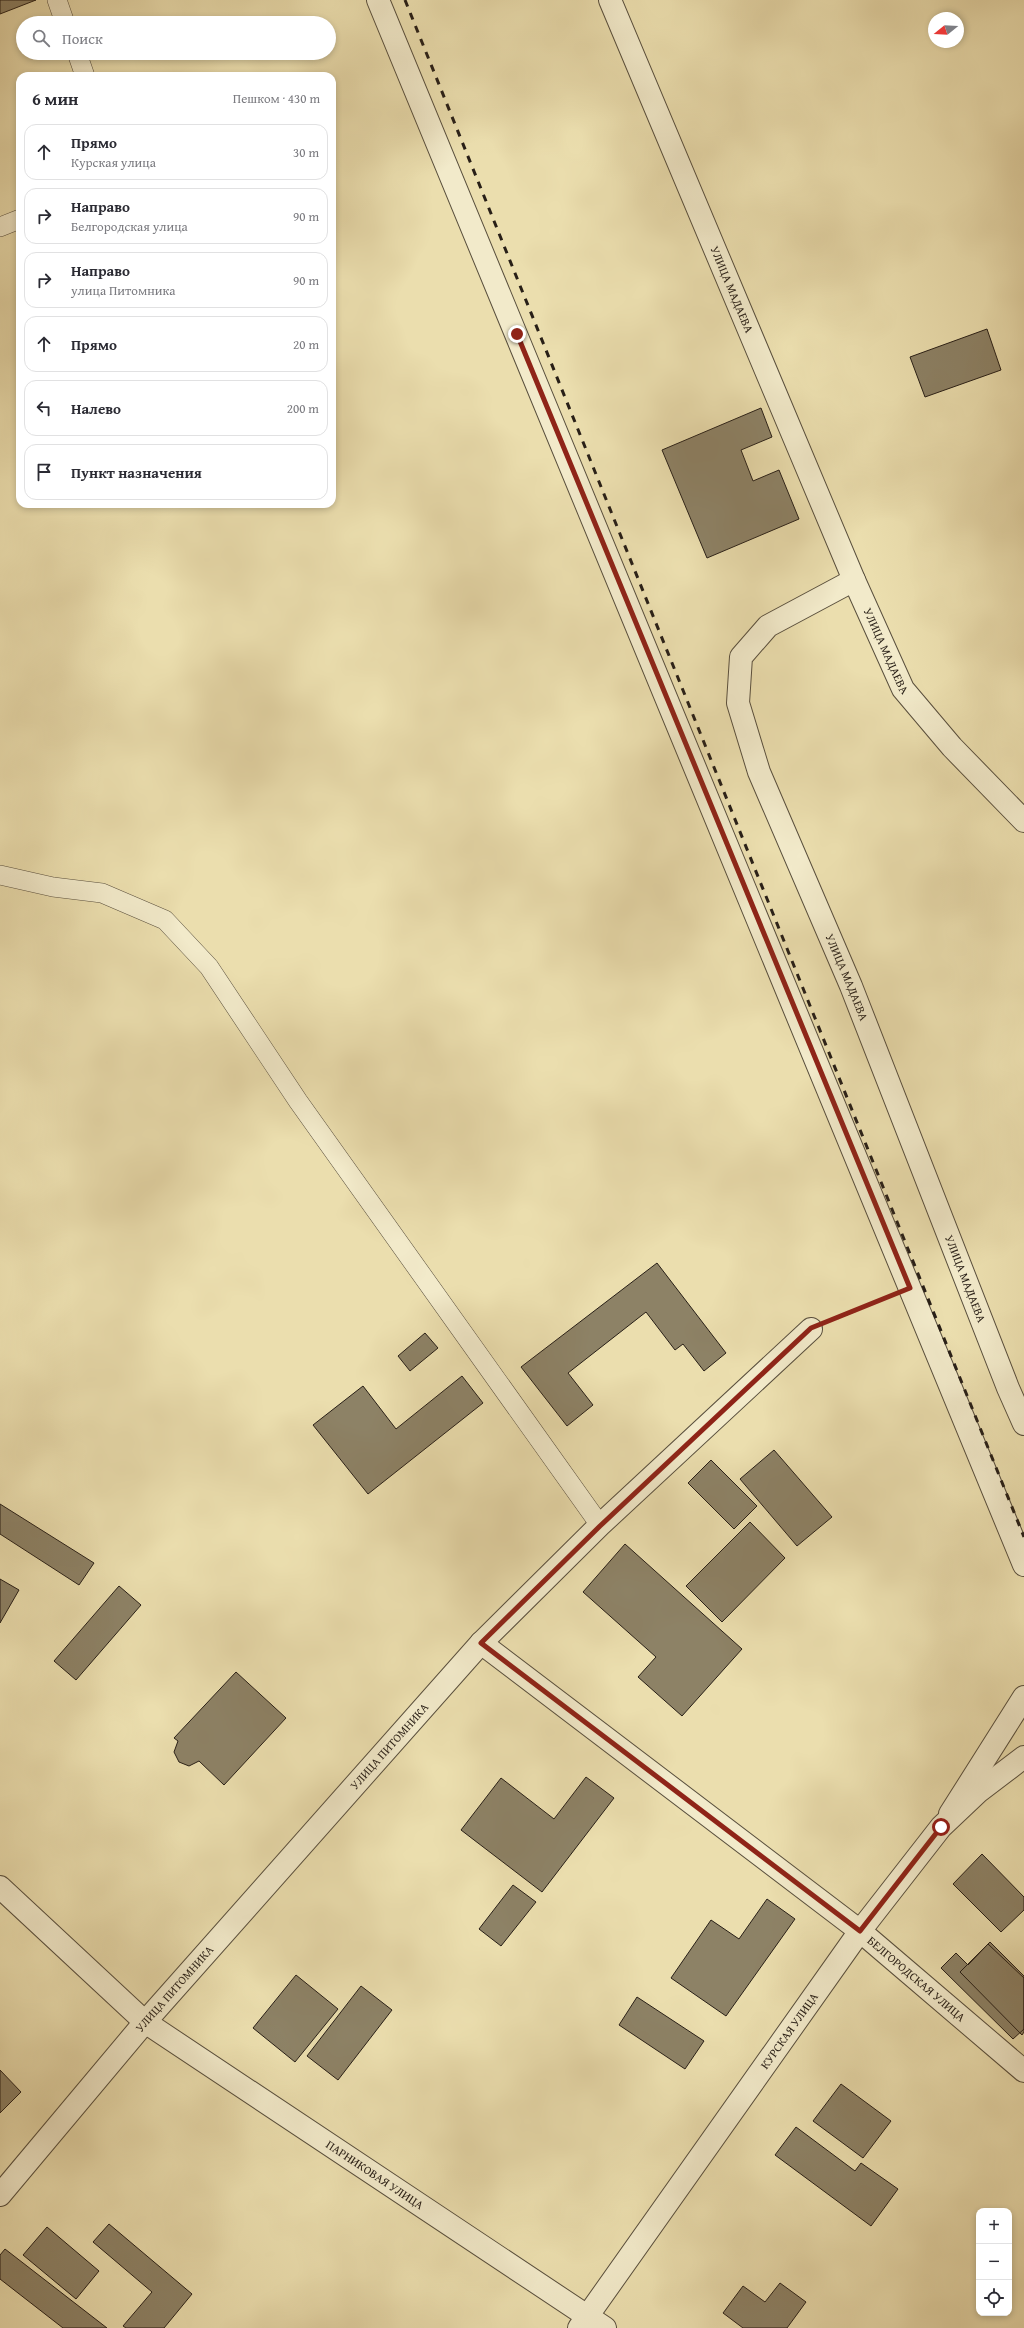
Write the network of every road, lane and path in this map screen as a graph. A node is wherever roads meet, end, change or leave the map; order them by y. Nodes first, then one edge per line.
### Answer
1 (57, 0) edge
2 (378, 0) edge
3 (610, 0) edge
4 (63, 16) edge
5 (79, 60) edge
6 (84, 72) edge
7 (16, 221) edge
8 (0, 227) edge
9 (854, 580) junction
10 (1024, 821) edge
11 (0, 875) edge
12 (910, 1288) junction
13 (811, 1328) joint
14 (1024, 1424) edge
15 (600, 1526) junction
16 (1024, 1565) edge
17 (481, 1643) junction
18 (1024, 1697) edge
19 (1024, 1757) edge
20 (941, 1827) junction
21 (0, 1887) edge
22 (860, 1931) junction
23 (145, 2022) junction
24 (1024, 2070) edge
25 (0, 2194) edge
26 (590, 2324) edge

1 - 4 lane
2 - 12 street
3 - 9 street, УЛИЦА МАДАЕВА
5 - 6 lane
7 - 8 lane
9 - 10 street, УЛИЦА МАДАЕВА
9 - 14 street, УЛИЦА МАДАЕВА
11 - 15 lane
12 - 13 path
12 - 16 street
13 - 15 street, УЛИЦА ПИТОМНИКА
15 - 17 street, УЛИЦА ПИТОМНИКА
17 - 22 street, БЕЛГОРОДСКАЯ УЛИЦА
17 - 23 street, УЛИЦА ПИТОМНИКА
18 - 20 street
19 - 20 street, КУРСКАЯ УЛИЦА
20 - 22 street, КУРСКАЯ УЛИЦА
21 - 23 street, ПАРНИКОВАЯ УЛИЦА
22 - 24 street, БЕЛГОРОДСКАЯ УЛИЦА
22 - 26 street, КУРСКАЯ УЛИЦА
23 - 25 street, УЛИЦА ПИТОМНИКА
23 - 26 street, ПАРНИКОВАЯ УЛИЦА

